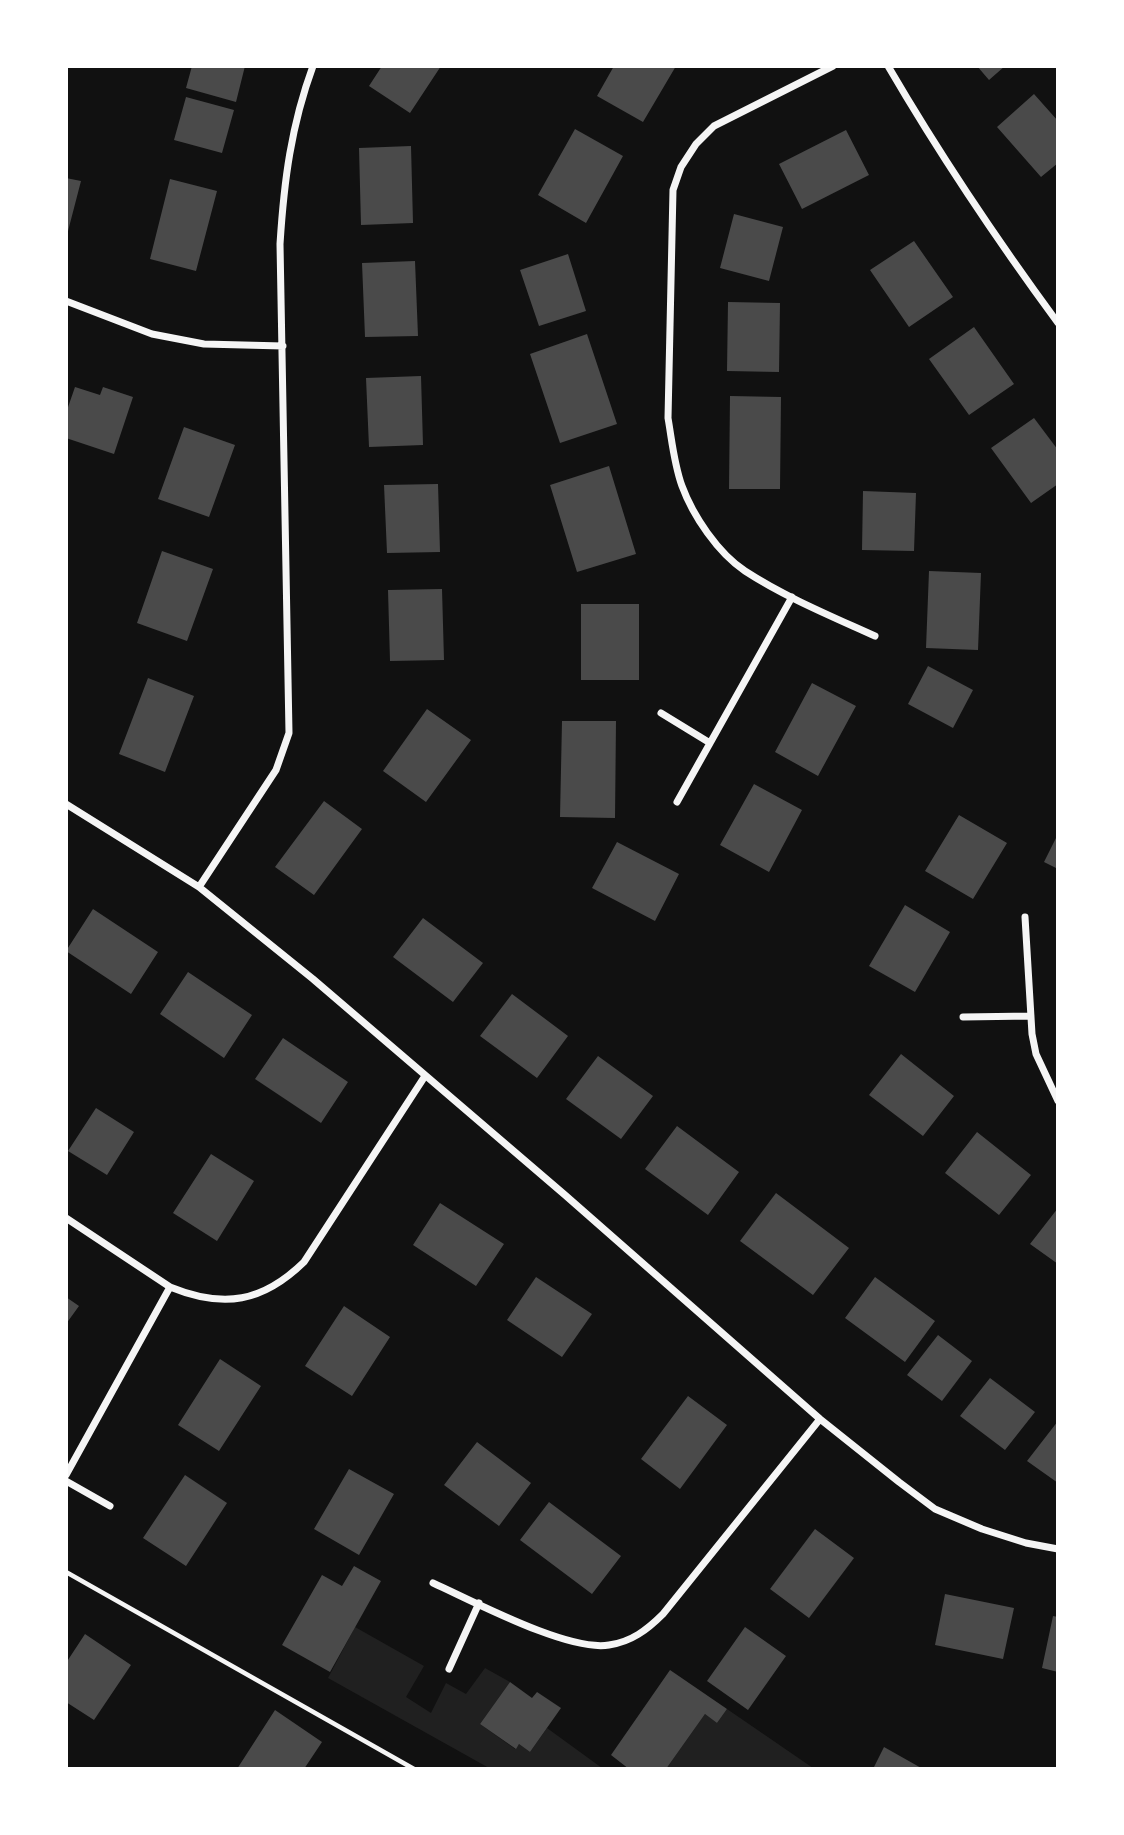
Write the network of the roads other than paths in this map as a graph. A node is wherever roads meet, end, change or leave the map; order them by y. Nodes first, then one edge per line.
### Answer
1 (313, 66) edge
2 (833, 66) edge
3 (888, 66) edge
4 (66, 301) edge
5 (1058, 323) edge
6 (283, 346) junction
7 (792, 597) junction
8 (875, 636) dead end
9 (661, 713) dead end
10 (710, 743) junction
11 (677, 802) dead end
12 (66, 804) edge
13 (199, 887) junction
14 (1025, 917) dead end
15 (1031, 1016) junction
16 (963, 1017) dead end
17 (425, 1076) junction
18 (1058, 1101) edge
19 (66, 1218) edge
20 (170, 1287) junction
21 (820, 1419) junction
22 (66, 1475) edge
23 (66, 1481) edge
24 (110, 1506) dead end
25 (1058, 1549) edge
26 (433, 1583) dead end
27 (479, 1603) junction
28 (449, 1669) dead end

1 - 6 street
2 - 7 street
3 - 5 street
4 - 6 street
6 - 13 street
7 - 8 street
7 - 10 street
9 - 10 street
10 - 11 street
12 - 13 street
13 - 17 street
14 - 15 street
15 - 16 street
15 - 18 street
17 - 20 street
17 - 21 street
19 - 20 street
20 - 22 street
21 - 25 street
21 - 27 street
23 - 24 street
26 - 27 street
27 - 28 street

